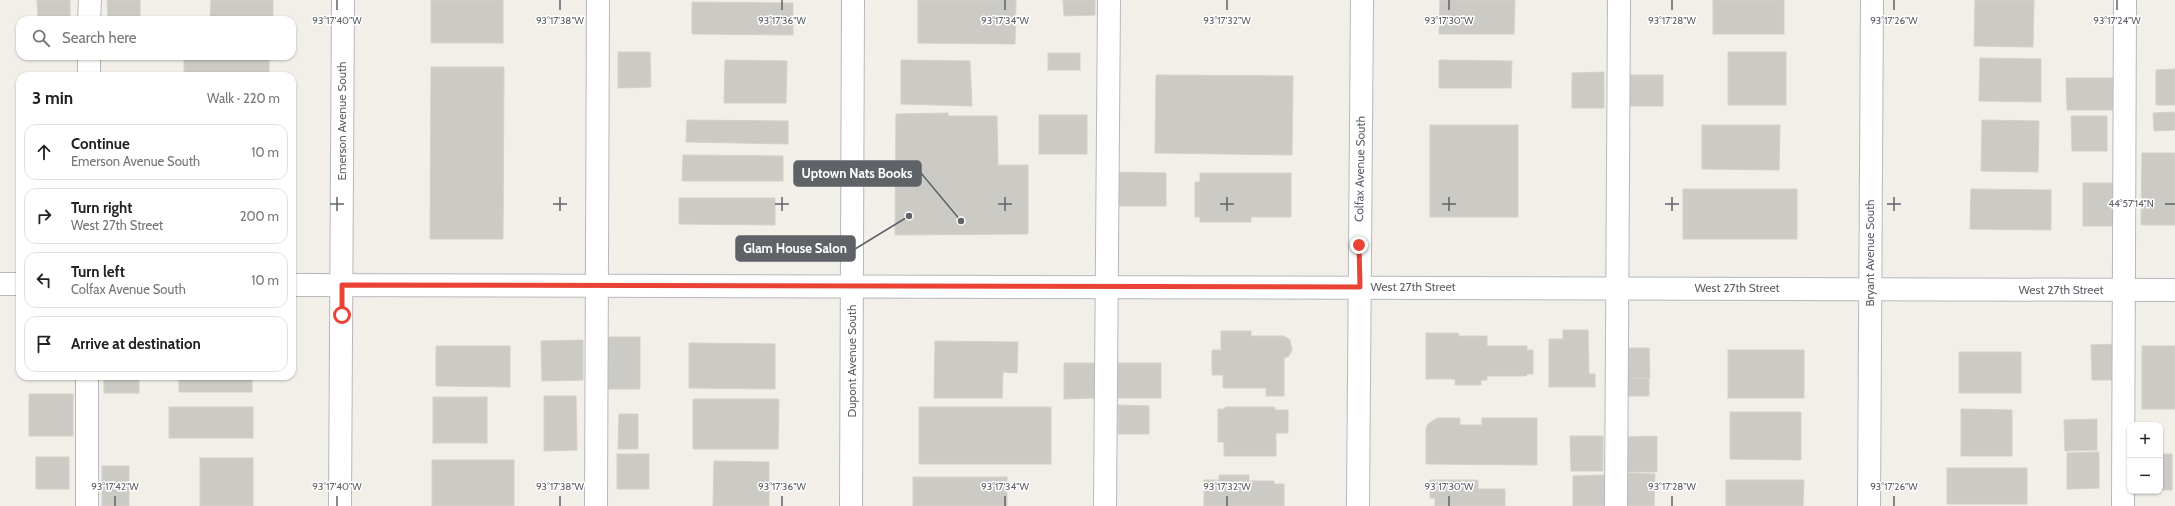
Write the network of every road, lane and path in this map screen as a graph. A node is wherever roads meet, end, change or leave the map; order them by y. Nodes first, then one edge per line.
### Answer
1 (90, 0) edge
2 (343, 0) edge
3 (598, 0) edge
4 (852, 0) edge
5 (1109, 0) edge
6 (1362, 0) edge
7 (1619, 0) edge
8 (1872, 0) edge
9 (2125, 0) edge
10 (90, 16) edge
11 (89, 60) edge
12 (89, 72) edge
13 (0, 284) edge
14 (16, 284) edge
15 (296, 285) edge
16 (342, 285) junction
17 (598, 286) junction
18 (852, 286) junction
19 (1107, 287) junction
20 (1360, 287) junction
21 (1617, 288) junction
22 (1870, 289) junction
23 (2123, 290) junction
24 (2175, 290) edge
25 (87, 380) edge
26 (87, 506) edge
27 (340, 506) edge
28 (596, 506) edge
29 (851, 506) edge
30 (1105, 506) edge
31 (1358, 506) edge
32 (1616, 506) edge
33 (1869, 506) edge
34 (2123, 506) edge

1 - 10 street
2 - 16 street, Emerson Avenue South
3 - 17 street
4 - 18 street, Dupont Avenue South
5 - 19 street
6 - 20 street, Colfax Avenue South
7 - 21 street
8 - 22 street, Bryant Avenue South
9 - 23 street
11 - 12 street
13 - 14 street
15 - 16 street, West 27th Street
16 - 17 street, West 27th Street
16 - 27 street, Emerson Avenue South
17 - 18 street, West 27th Street
17 - 28 street
18 - 19 street, West 27th Street
18 - 29 street, Dupont Avenue South
19 - 20 street, West 27th Street
19 - 30 street
20 - 21 street, West 27th Street
20 - 31 street, Colfax Avenue South
21 - 22 street, West 27th Street
21 - 32 street
22 - 23 street, West 27th Street
22 - 33 street, Bryant Avenue South
23 - 24 street, West 27th Street
23 - 34 street
25 - 26 street

